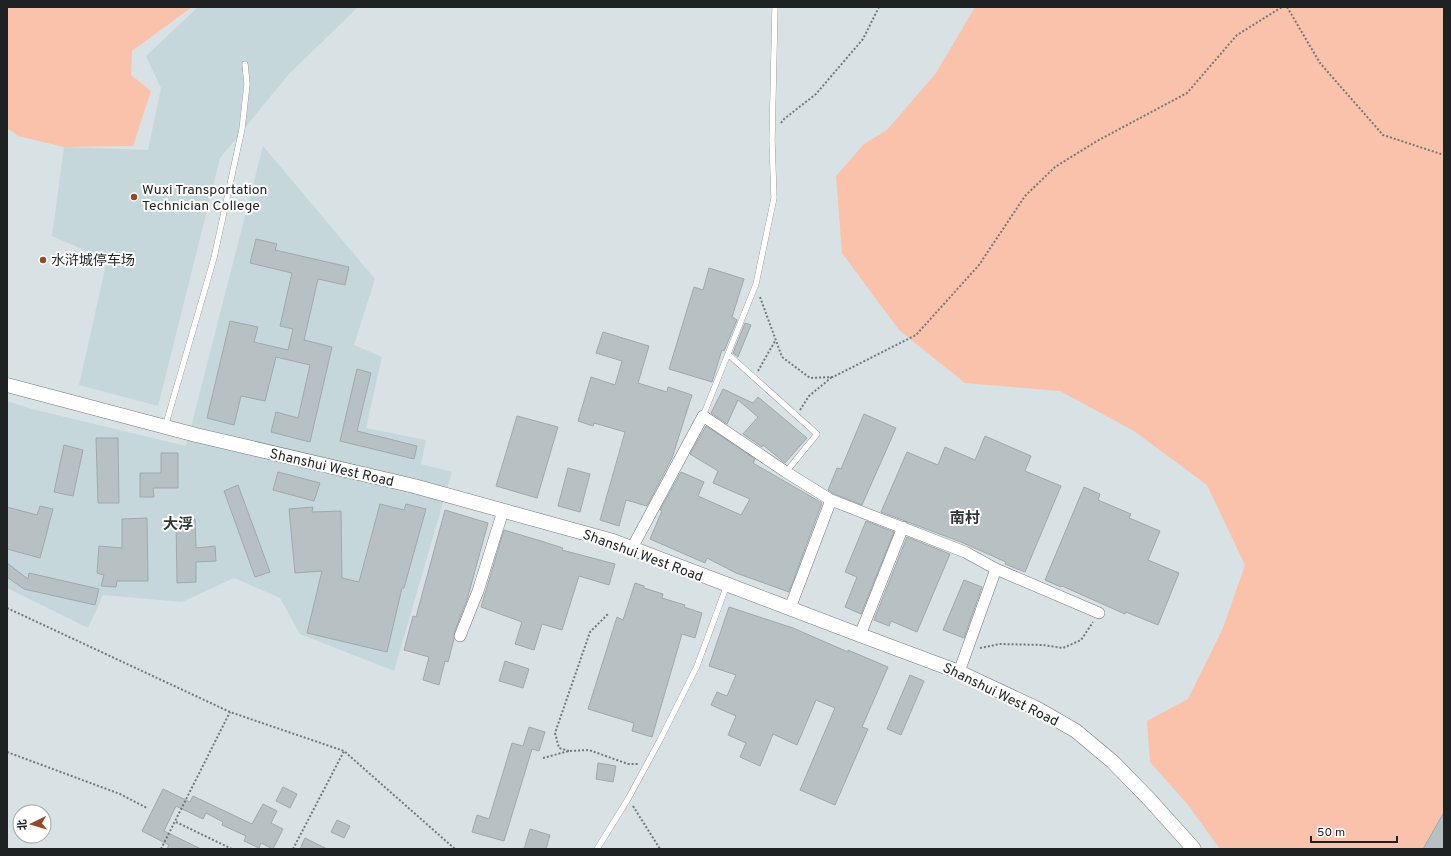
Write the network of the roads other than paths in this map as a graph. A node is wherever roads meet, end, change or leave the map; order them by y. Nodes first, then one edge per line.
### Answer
1 (774, 7) edge
2 (245, 64) dead end
3 (729, 355) junction
4 (7, 385) edge
5 (703, 416) junction
6 (165, 427) junction
7 (786, 472) junction
8 (831, 500) junction
9 (503, 511) junction
10 (903, 527) junction
11 (632, 548) junction
12 (996, 569) junction
13 (728, 585) junction
14 (790, 608) junction
15 (1099, 613) road end
16 (860, 635) junction
17 (460, 636) dead end
18 (959, 672) junction
19 (597, 849) edge
20 (1194, 849) edge

1 - 3 lane
2 - 6 lane
3 - 5 lane
3 - 7 lane
4 - 6 street, Shanshui West Road
5 - 7 street
5 - 11 street
6 - 9 street, Shanshui West Road
7 - 8 street
8 - 10 street
8 - 14 street
9 - 11 street, Shanshui West Road
9 - 17 street
10 - 12 street
10 - 16 street
11 - 13 street, Shanshui West Road
12 - 15 street
12 - 18 street
13 - 14 street, Shanshui West Road
13 - 19 lane
14 - 16 street, Shanshui West Road
16 - 18 street, Shanshui West Road
18 - 20 street, Shanshui West Road

